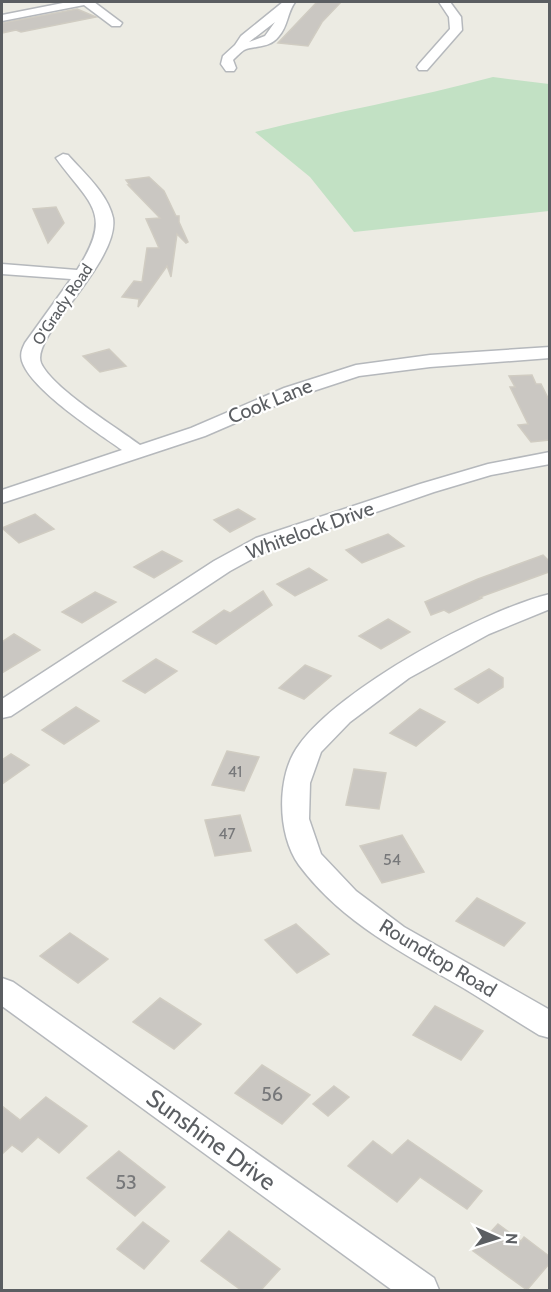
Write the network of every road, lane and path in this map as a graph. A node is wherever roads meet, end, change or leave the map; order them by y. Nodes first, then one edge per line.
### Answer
1 (85, 2) edge
2 (445, 2) edge
3 (286, 7) edge
4 (2, 18) edge
5 (116, 23) dead end
6 (230, 68) dead end
7 (423, 68) dead end
8 (63, 158) dead end
9 (2, 269) edge
10 (81, 275) junction
11 (549, 352) edge
12 (137, 452) junction
13 (549, 458) edge
14 (2, 497) edge
15 (549, 601) edge
16 (2, 710) edge
17 (2, 990) edge
18 (549, 1026) edge
19 (421, 1290) edge

1 - 4 street
1 - 5 street
2 - 7 street
3 - 6 street
8 - 10 street, O'Grady Road
9 - 10 street
10 - 12 street, O'Grady Road
11 - 12 street, Cook Lane
12 - 14 street, Cook Lane
13 - 16 street, Whitelock Drive
15 - 18 street, Roundtop Road
17 - 19 street, Sunshine Drive

